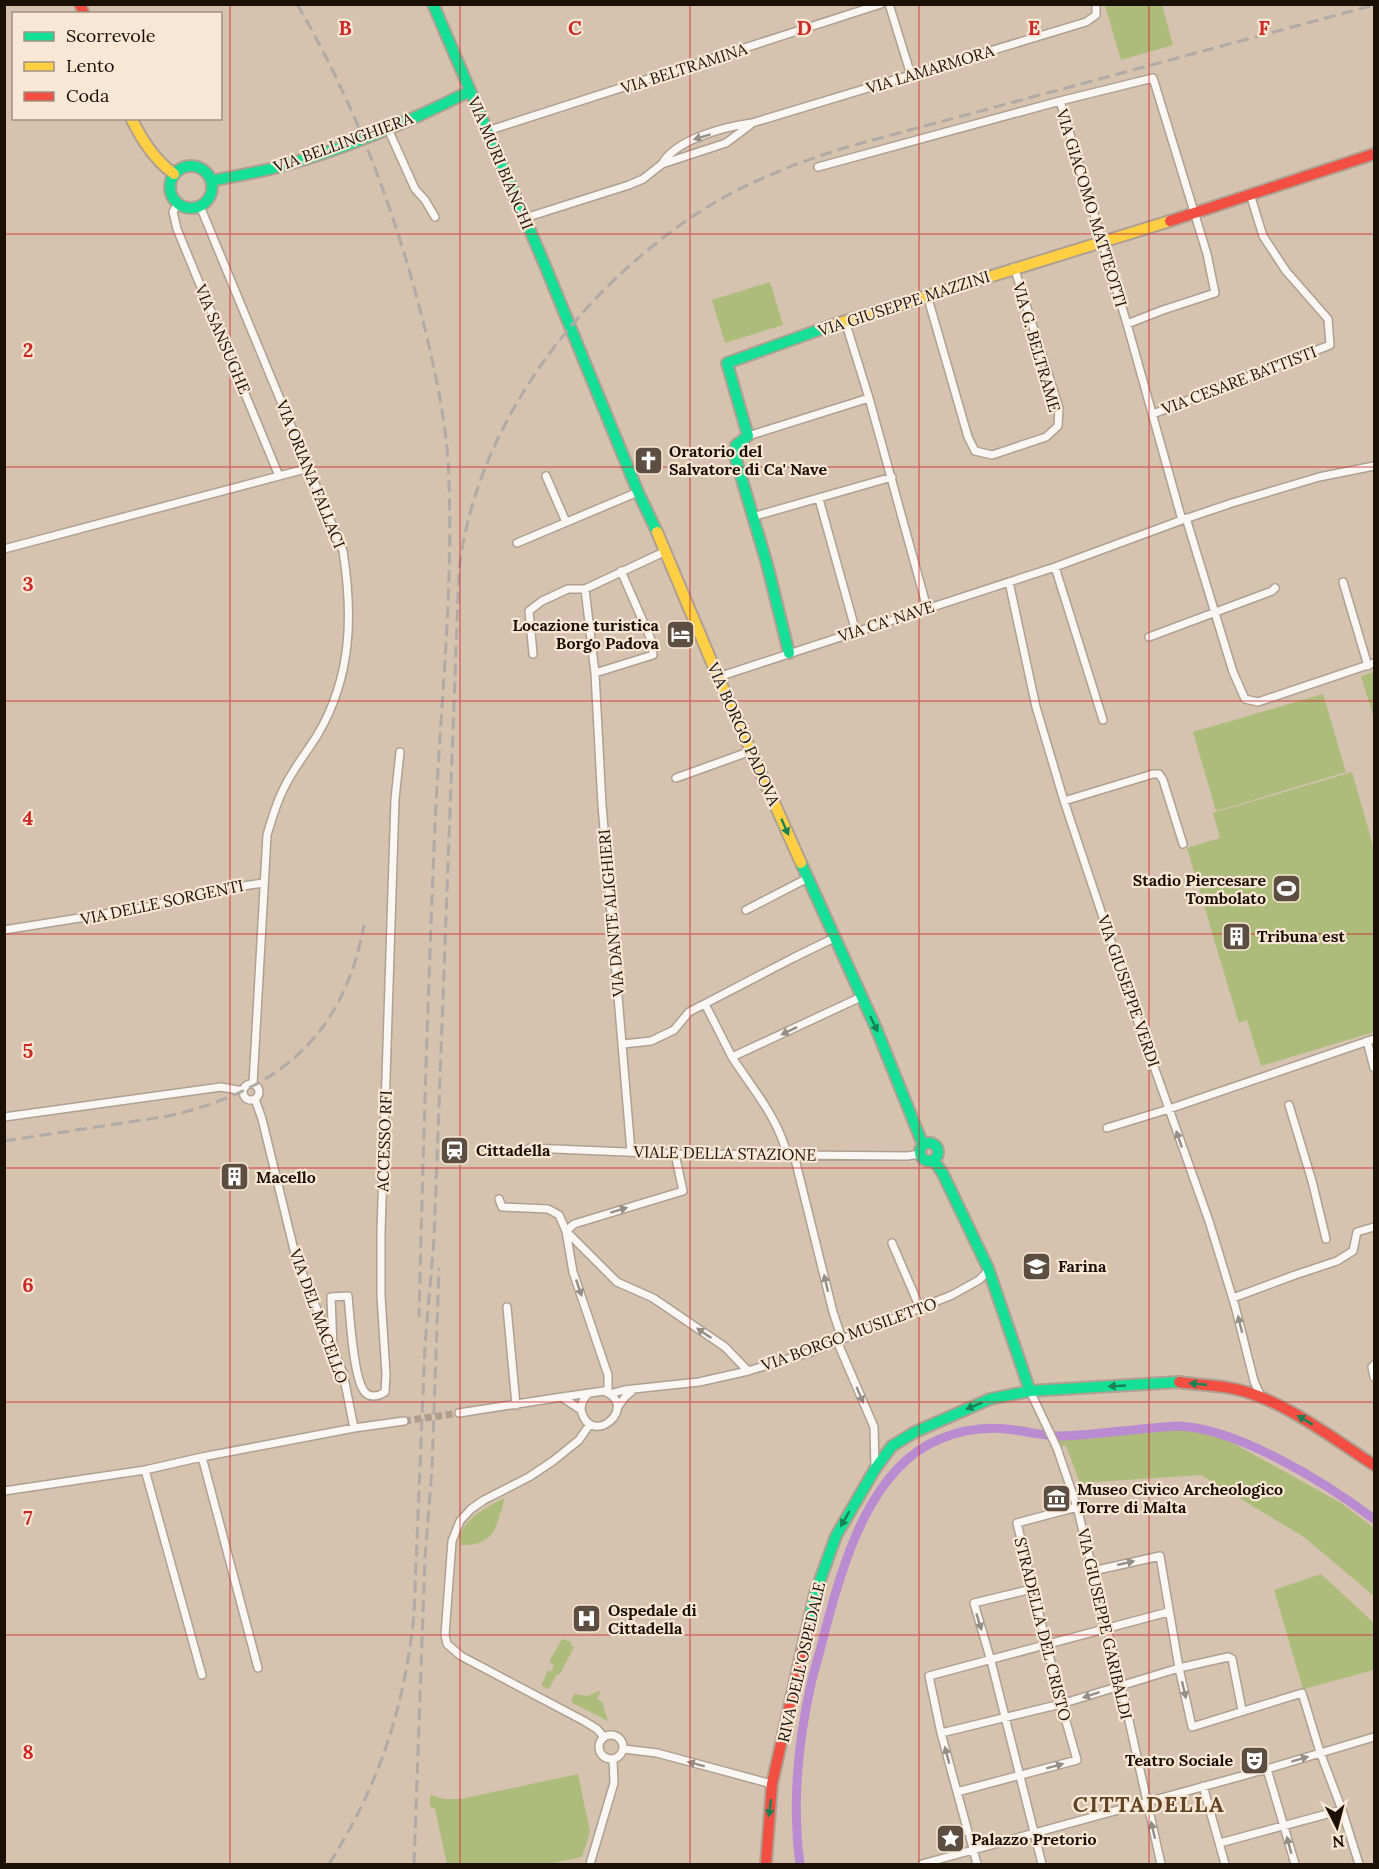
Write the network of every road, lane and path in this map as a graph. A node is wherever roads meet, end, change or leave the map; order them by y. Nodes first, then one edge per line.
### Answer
1 (434, 4) edge
2 (881, 4) edge
3 (889, 4) edge
4 (1096, 4) edge
5 (911, 75) junction
6 (470, 91) junction
7 (1060, 101) junction
8 (132, 120) edge
9 (752, 123) junction
10 (388, 129) junction
11 (487, 131) junction
12 (1374, 154) edge
13 (662, 164) junction
14 (818, 167) dead end
15 (174, 174) junction
16 (211, 181) junction
17 (1250, 194) junction
18 (178, 203) junction
19 (200, 206) junction
20 (1193, 213) junction
21 (435, 217) dead end
22 (525, 218) junction
23 (1103, 242) junction
24 (1014, 267) junction
25 (927, 295) junction
26 (845, 321) junction
27 (567, 322) joint
28 (1127, 324) junction
29 (870, 398) junction
30 (1153, 414) junction
31 (748, 436) junction
32 (1374, 466) edge
33 (309, 468) junction
34 (279, 476) junction
35 (546, 476) dead end
36 (892, 477) junction
37 (638, 492) junction
38 (819, 499) junction
39 (752, 517) junction
40 (1184, 519) junction
41 (566, 522) junction
42 (516, 543) dead end
43 (4, 549) edge
44 (666, 550) junction
45 (1055, 567) junction
46 (621, 571) junction
47 (1009, 582) junction
48 (1343, 582) dead end
49 (1275, 588) dead end
50 (585, 589) junction
51 (927, 608) junction
52 (1214, 612) junction
53 (856, 632) junction
54 (1149, 637) dead end
55 (789, 653) junction
56 (533, 654) dead end
57 (1371, 664) edge
58 (595, 674) junction
59 (718, 678) junction
60 (1102, 720) dead end
61 (400, 752) dead end
62 (751, 752) junction
63 (676, 778) dead end
64 (1064, 801) junction
65 (1183, 844) dead end
66 (808, 878) junction
67 (263, 883) junction
68 (746, 910) dead end
69 (4, 930) edge
70 (834, 938) junction
71 (861, 997) junction
72 (705, 1004) junction
73 (1371, 1040) edge
74 (622, 1044) junction
75 (732, 1057) junction
76 (1374, 1068) edge
77 (253, 1084) junction
78 (243, 1091) junction
79 (255, 1099) junction
80 (1289, 1105) dead end
81 (1169, 1109) junction
82 (4, 1117) edge
83 (1107, 1128) dead end
84 (530, 1149) dead end
85 (922, 1149) junction
86 (631, 1152) junction
87 (675, 1154) junction
88 (791, 1155) junction
89 (933, 1160) junction
90 (499, 1199) dead end
91 (1374, 1227) edge
92 (566, 1231) junction
93 (1326, 1239) dead end
94 (892, 1243) dead end
95 (985, 1268) junction
96 (1233, 1298) junction
97 (507, 1307) dead end
98 (920, 1308) junction
99 (840, 1340) junction
100 (333, 1349) junction
101 (1374, 1365) edge
102 (748, 1371) junction
103 (1374, 1377) edge
104 (634, 1390) junction
105 (1030, 1391) junction
106 (609, 1393) junction
107 (588, 1394) junction
108 (562, 1397) junction
109 (1261, 1397) junction
110 (516, 1405) junction
111 (617, 1408) junction
112 (581, 1410) junction
113 (459, 1413) tunnel mouth
114 (404, 1421) tunnel mouth
115 (590, 1424) junction
116 (354, 1428) junction
117 (202, 1457) junction
118 (1374, 1465) edge
119 (875, 1469) junction
120 (145, 1470) junction
121 (4, 1491) edge
122 (1077, 1507) junction
123 (1093, 1571) junction
124 (1032, 1589) junction
125 (1168, 1612) junction
126 (1107, 1628) junction
127 (1047, 1645) junction
128 (991, 1661) junction
129 (258, 1668) dead end
130 (1179, 1668) junction
131 (202, 1675) dead end
132 (1121, 1685) junction
133 (1061, 1704) junction
134 (1242, 1710) junction
135 (1005, 1719) junction
136 (941, 1732) junction
137 (604, 1737) junction
138 (1374, 1737) edge
139 (624, 1749) junction
140 (1320, 1752) junction
141 (613, 1760) junction
142 (1267, 1769) junction
143 (1020, 1776) junction
144 (772, 1784) junction
145 (1203, 1786) junction
146 (957, 1792) junction
147 (1146, 1802) junction
148 (1342, 1810) junction
149 (1284, 1827) junction
150 (1035, 1834) junction
151 (1220, 1843) junction
152 (974, 1851) junction
153 (590, 1864) edge
154 (766, 1864) edge
155 (922, 1864) edge
156 (977, 1864) edge
157 (1042, 1864) edge
158 (1161, 1864) edge
159 (1225, 1864) edge
160 (1294, 1864) edge
161 (1359, 1864) edge

1 - 6 street, VIA MURI BIANCHI
2 - 11 street, VIA BELTRAMINA
3 - 5 street
4 - 5 street, VIA LAMARMORA
5 - 9 street, VIA LAMARMORA
6 - 10 street, VIA BELLINGHIERA
6 - 11 street, VIA MURI BIANCHI
7 - 14 street, VIA GIACOMO MATTEOTTI
7 - 20 street
7 - 23 street, VIA GIACOMO MATTEOTTI
8 - 15 street
9 - 13 street, VIA LAMARMORA
9 -> 13 street, VIA LAMARMORA
10 - 16 street, VIA BELLINGHIERA
10 - 21 street
11 - 22 street, VIA MURI BIANCHI
12 - 17 street, VIA GIUSEPPE MAZZINI
13 - 22 street, VIA LAMARMORA
15 - 16 street
15 - 18 street
16 - 19 street
17 - 20 street, VIA GIUSEPPE MAZZINI
17 - 30 street, VIA CESARE BATTISTI
18 - 19 street
18 - 34 street, VIA SANSUGHE
19 - 33 street, VIA ORIANA FALLACI
20 - 23 street, VIA GIUSEPPE MAZZINI
20 - 28 street
22 - 27 street, VIA MURI BIANCHI
23 - 24 street, VIA GIUSEPPE MAZZINI
23 - 28 street, VIA GIACOMO MATTEOTTI
24 - 25 street, VIA GIUSEPPE MAZZINI
24 - 25 street, VIA G. BELTRAME
25 - 26 street, VIA GIUSEPPE MAZZINI
26 - 29 street
26 - 31 street, VIA GIUSEPPE MAZZINI
27 - 37 street, VIA BORGO PADOVA
28 - 30 street, VIA GIACOMO MATTEOTTI
29 - 31 street
29 - 36 street
30 - 40 street, VIA GIACOMO MATTEOTTI
31 - 39 street
32 - 40 street, VIA CA' NAVE
33 - 34 street
33 - 67 street, VIA ORIANA FALLACI
34 - 43 street
35 - 41 street
36 - 38 street
36 - 51 street
37 - 41 street
37 - 44 street, VIA BORGO PADOVA
38 - 39 street
38 - 53 street
39 - 55 street
40 - 45 street, VIA CA' NAVE
40 - 52 street, VIA GIACOMO MATTEOTTI
41 - 42 street
44 - 46 street
44 - 59 street, VIA BORGO PADOVA
45 - 47 street, VIA CA' NAVE
45 - 60 street
46 - 50 street
46 - 58 street
47 - 51 street, VIA CA' NAVE
47 - 64 street, VIA GIUSEPPE VERDI
48 - 57 street
49 - 52 street
50 - 56 street
50 - 58 street, VIA DANTE ALIGHIERI
51 - 53 street, VIA CA' NAVE
52 - 54 street
52 - 57 street, VIA GIACOMO MATTEOTTI
53 - 55 street, VIA CA' NAVE
55 - 59 street, VIA CA' NAVE
58 - 74 street, VIA DANTE ALIGHIERI
59 - 62 street, VIA BORGO PADOVA
61 - 100 street, ACCESSO RFI
62 - 63 street
62 -> 66 street, VIA BORGO PADOVA
64 - 65 street
64 - 81 street, VIA GIUSEPPE VERDI
66 - 68 street
66 - 70 street, VIA BORGO PADOVA
67 - 69 street, VIA DELLE SORGENTI
67 - 77 street, VIA DELLE SORGENTI
70 - 71 street, VIA BORGO PADOVA
70 - 72 street
71 -> 75 street
71 -> 85 street, VIA BORGO PADOVA
72 - 74 street
72 - 75 street
73 - 76 street
73 - 81 street
74 - 86 street, VIA DANTE ALIGHIERI
75 - 88 street
77 - 78 street
77 - 79 street, VIA DEL MACELLO
78 - 79 street
78 - 82 street
79 - 100 street, VIA DEL MACELLO
80 - 93 street
81 - 83 street
96 -> 81 street, VIA GIUSEPPE VERDI
84 - 86 street, VIALE DELLA STAZIONE
85 - 88 street, VIALE DELLA STAZIONE
85 - 89 street
85 - 89 street, VIA BORGO PADOVA
86 - 87 street, VIALE DELLA STAZIONE
87 - 88 street, VIALE DELLA STAZIONE
92 -> 87 street
99 -> 88 street
89 - 95 street, VIA BORGO PADOVA
90 - 92 street
91 - 96 street
102 -> 92 street
92 -> 106 street
94 - 98 street
95 - 98 street, VIA BORGO MUSILETTO
95 - 105 street, VIA BORGO PADOVA
109 -> 96 street, VIA GIUSEPPE VERDI
97 - 110 street
98 - 99 street, VIA BORGO MUSILETTO
99 - 102 street, VIA BORGO MUSILETTO
99 -> 119 street
100 - 116 street, VIA DEL MACELLO
101 - 103 street
102 - 104 street, VIA BORGO MUSILETTO
104 - 106 street, VIA BORGO MUSILETTO
104 - 111 street
109 -> 105 street, RIVA DELL'OSPEDALE
105 -> 119 street, RIVA DELL'OSPEDALE
105 - 122 street, VIA GIUSEPPE GARIBALDI
106 - 107 street
106 - 111 street
107 - 108 street
107 - 112 street
108 - 110 street
108 - 112 street
118 -> 109 street, RIVA DELL'OSPEDALE
110 - 113 street
111 - 115 street
112 - 115 street
114 - 116 street
115 - 137 street
116 - 117 street
117 - 120 street
117 - 129 street
119 -> 144 street, RIVA DELL'OSPEDALE
120 - 121 street
120 - 131 street
122 - 123 street, VIA GIUSEPPE GARIBALDI
122 - 124 street, STRADELLA DEL CRISTO
123 -> 125 street
123 - 126 street, VIA GIUSEPPE GARIBALDI
124 - 127 street, STRADELLA DEL CRISTO
124 -> 128 street
125 - 126 street
125 - 130 street
126 - 127 street
126 - 132 street, VIA GIUSEPPE GARIBALDI
127 - 128 street
127 - 133 street, STRADELLA DEL CRISTO
128 - 135 street
128 - 136 street
130 - 132 street
130 - 134 street
130 -> 134 street
132 -> 133 street
132 - 147 street, VIA GIUSEPPE GARIBALDI
133 - 135 street
143 -> 133 street, STRADELLA DEL CRISTO
134 - 140 street
135 - 136 street
135 - 143 street
146 -> 136 street
137 - 139 street
137 - 141 street
138 - 140 street
139 - 141 street
144 -> 139 street
142 -> 140 street
140 - 148 street
141 - 153 street
142 - 145 street
142 - 149 street
143 - 146 street
143 - 150 street
144 -> 154 street, RIVA DELL'OSPEDALE
145 - 147 street
145 - 151 street
146 - 152 street
147 - 150 street
158 -> 147 street, VIA GIUSEPPE GARIBALDI
148 - 149 street
148 - 161 street
149 - 151 street
160 -> 149 street
150 - 152 street
150 - 157 street
151 - 159 street
152 - 155 street
152 - 156 street

